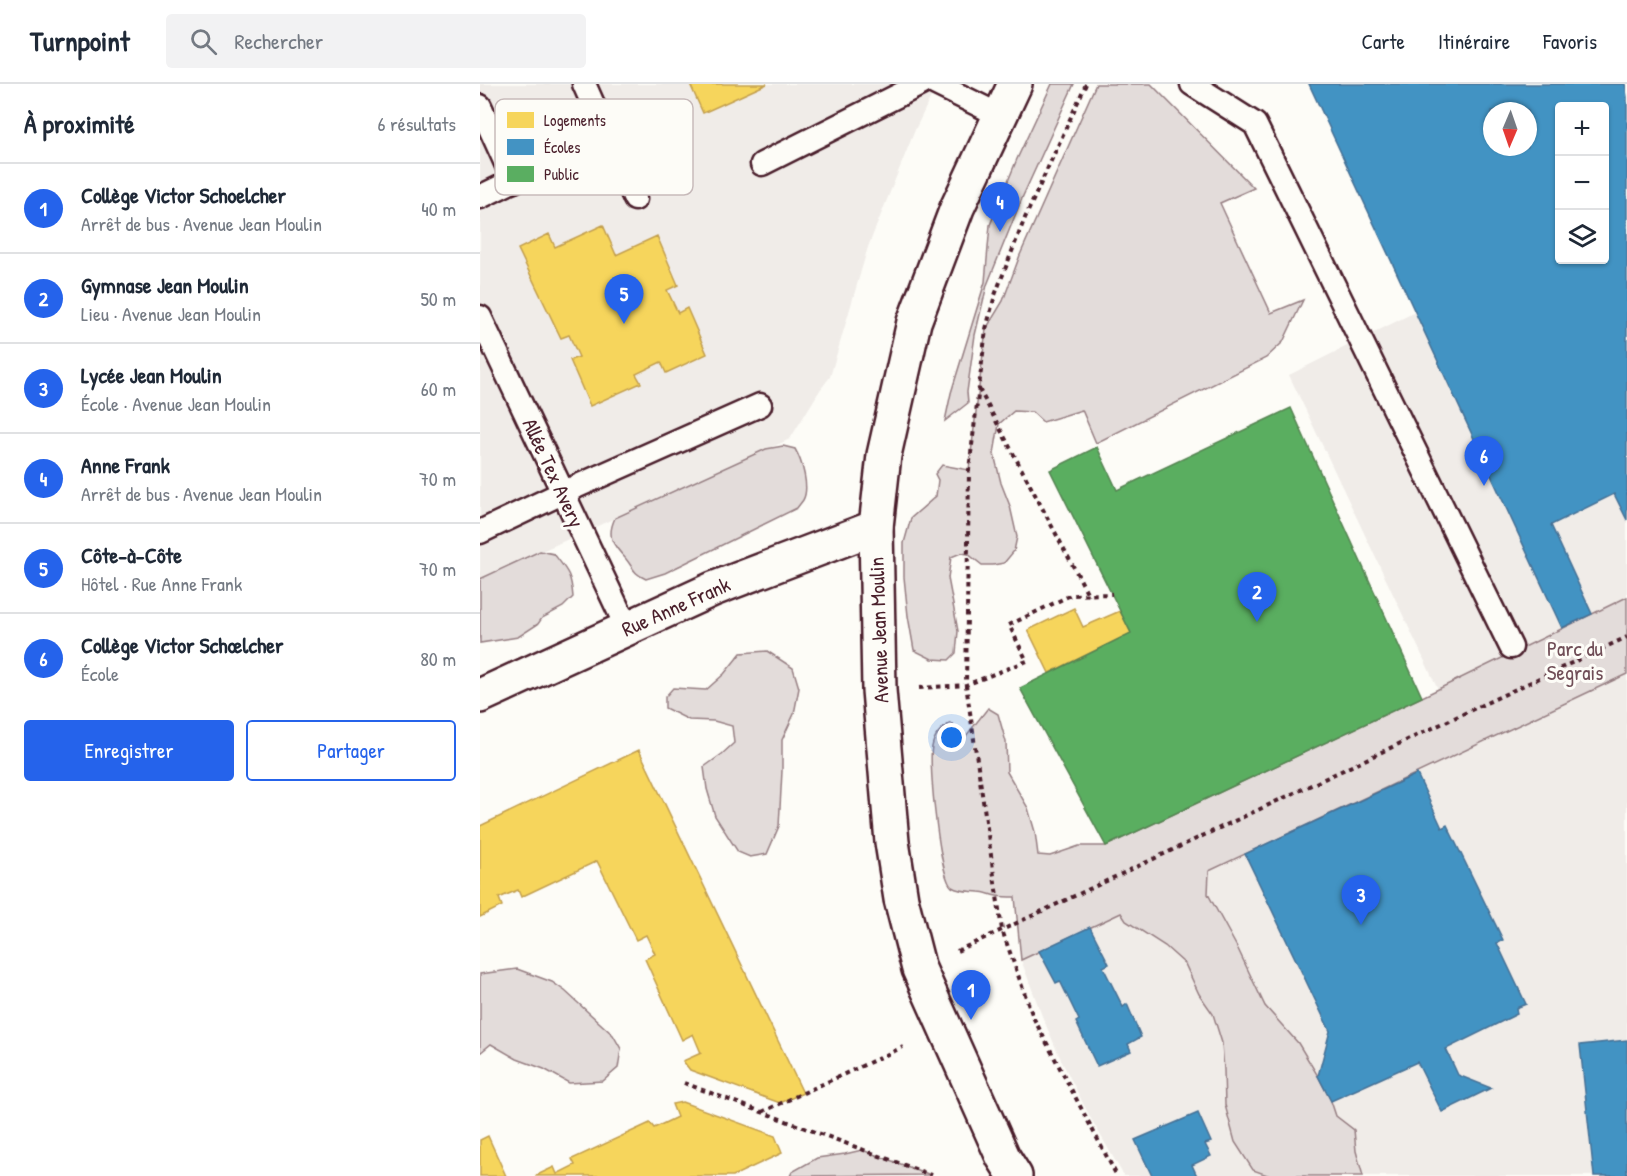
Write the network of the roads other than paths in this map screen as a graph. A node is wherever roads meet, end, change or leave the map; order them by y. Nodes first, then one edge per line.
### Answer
1 (584, 84) edge
2 (921, 84) edge
3 (936, 84) edge
4 (1015, 84) edge
5 (1192, 84) edge
6 (591, 99) edge
7 (480, 106) edge
8 (999, 115) junction
9 (495, 139) edge
10 (762, 164) dead end
11 (495, 189) edge
12 (633, 195) edge
13 (480, 196) edge
14 (635, 199) dead end
15 (480, 317) edge
16 (760, 405) dead end
17 (562, 494) junction
18 (876, 527) junction
19 (480, 532) edge
20 (627, 628) junction
21 (1511, 647) dead end
22 (480, 696) edge
23 (1016, 1176) edge

1 - 6 lane
2 - 10 lane
3 - 8 lane
4 - 8 street, Avenue Jean Moulin
5 - 21 lane
7 - 9 lane
8 - 18 street, Avenue Jean Moulin
11 - 13 lane
12 - 14 lane
15 - 17 lane, Allée Tex Avery
16 - 17 lane
17 - 19 lane
17 - 20 lane, Allée Tex Avery
18 - 20 street, Rue Anne Frank
18 - 23 street, Avenue Jean Moulin
20 - 22 street, Rue Anne Frank

